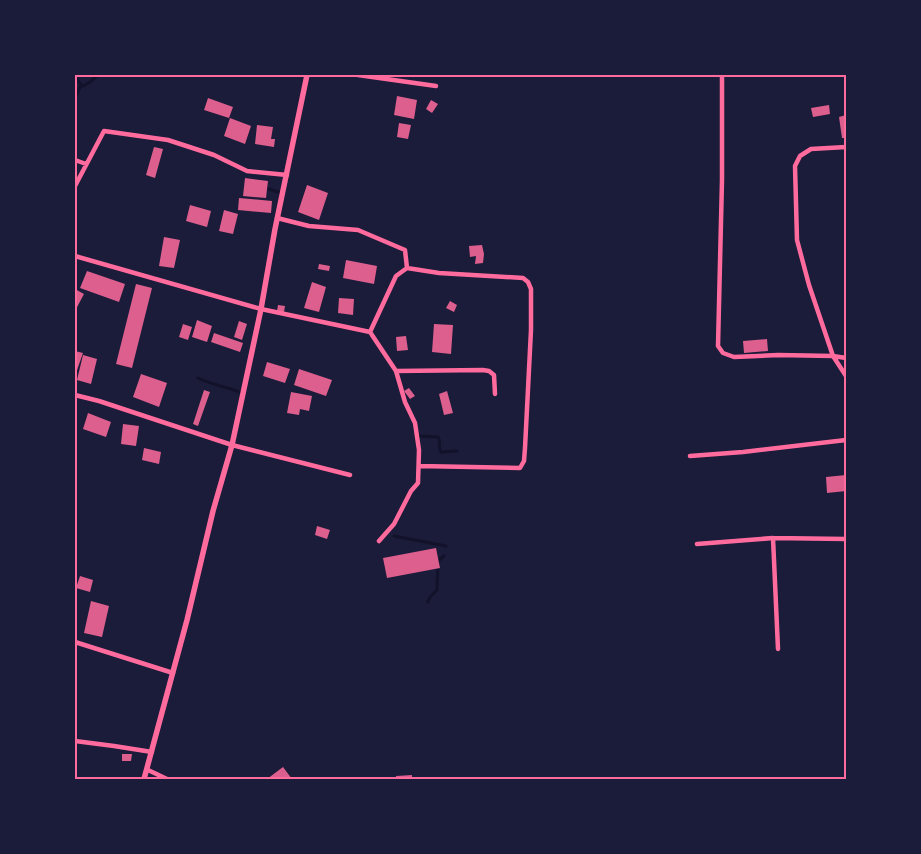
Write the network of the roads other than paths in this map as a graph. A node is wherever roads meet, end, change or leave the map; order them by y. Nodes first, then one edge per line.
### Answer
1 (307, 75) edge
2 (358, 75) edge
3 (722, 75) edge
4 (436, 86) dead end
5 (846, 147) edge
6 (75, 160) edge
7 (86, 164) junction
8 (287, 175) junction
9 (75, 186) edge
10 (277, 218) junction
11 (75, 256) edge
12 (407, 268) junction
13 (261, 309) junction
14 (370, 332) junction
15 (833, 356) junction
16 (846, 358) edge
17 (396, 371) junction
18 (846, 376) edge
19 (495, 394) dead end
20 (75, 395) edge
21 (846, 440) edge
22 (232, 445) junction
23 (690, 456) dead end
24 (419, 466) junction
25 (350, 474) dead end
26 (773, 538) junction
27 (846, 539) edge
28 (379, 541) dead end
29 (697, 544) dead end
30 (75, 642) edge
31 (778, 649) dead end
32 (173, 673) junction
33 (75, 741) edge
34 (152, 752) junction
35 (148, 770) junction
36 (144, 779) edge
37 (167, 779) edge

1 - 8 street
2 - 4 street
3 - 15 street
5 - 15 street
6 - 7 street
7 - 8 street
7 - 9 street
8 - 10 street
10 - 12 street
10 - 13 street
11 - 13 street
12 - 14 street
12 - 24 street
13 - 14 street
13 - 22 street
14 - 17 street
15 - 16 street
15 - 18 street
17 - 19 street
17 - 24 street
20 - 22 street
21 - 23 street
22 - 25 street
22 - 32 street
24 - 28 street
26 - 27 street
26 - 29 street
26 - 31 street
30 - 32 street
32 - 34 street
33 - 34 street
34 - 35 street
35 - 36 street
35 - 37 street

